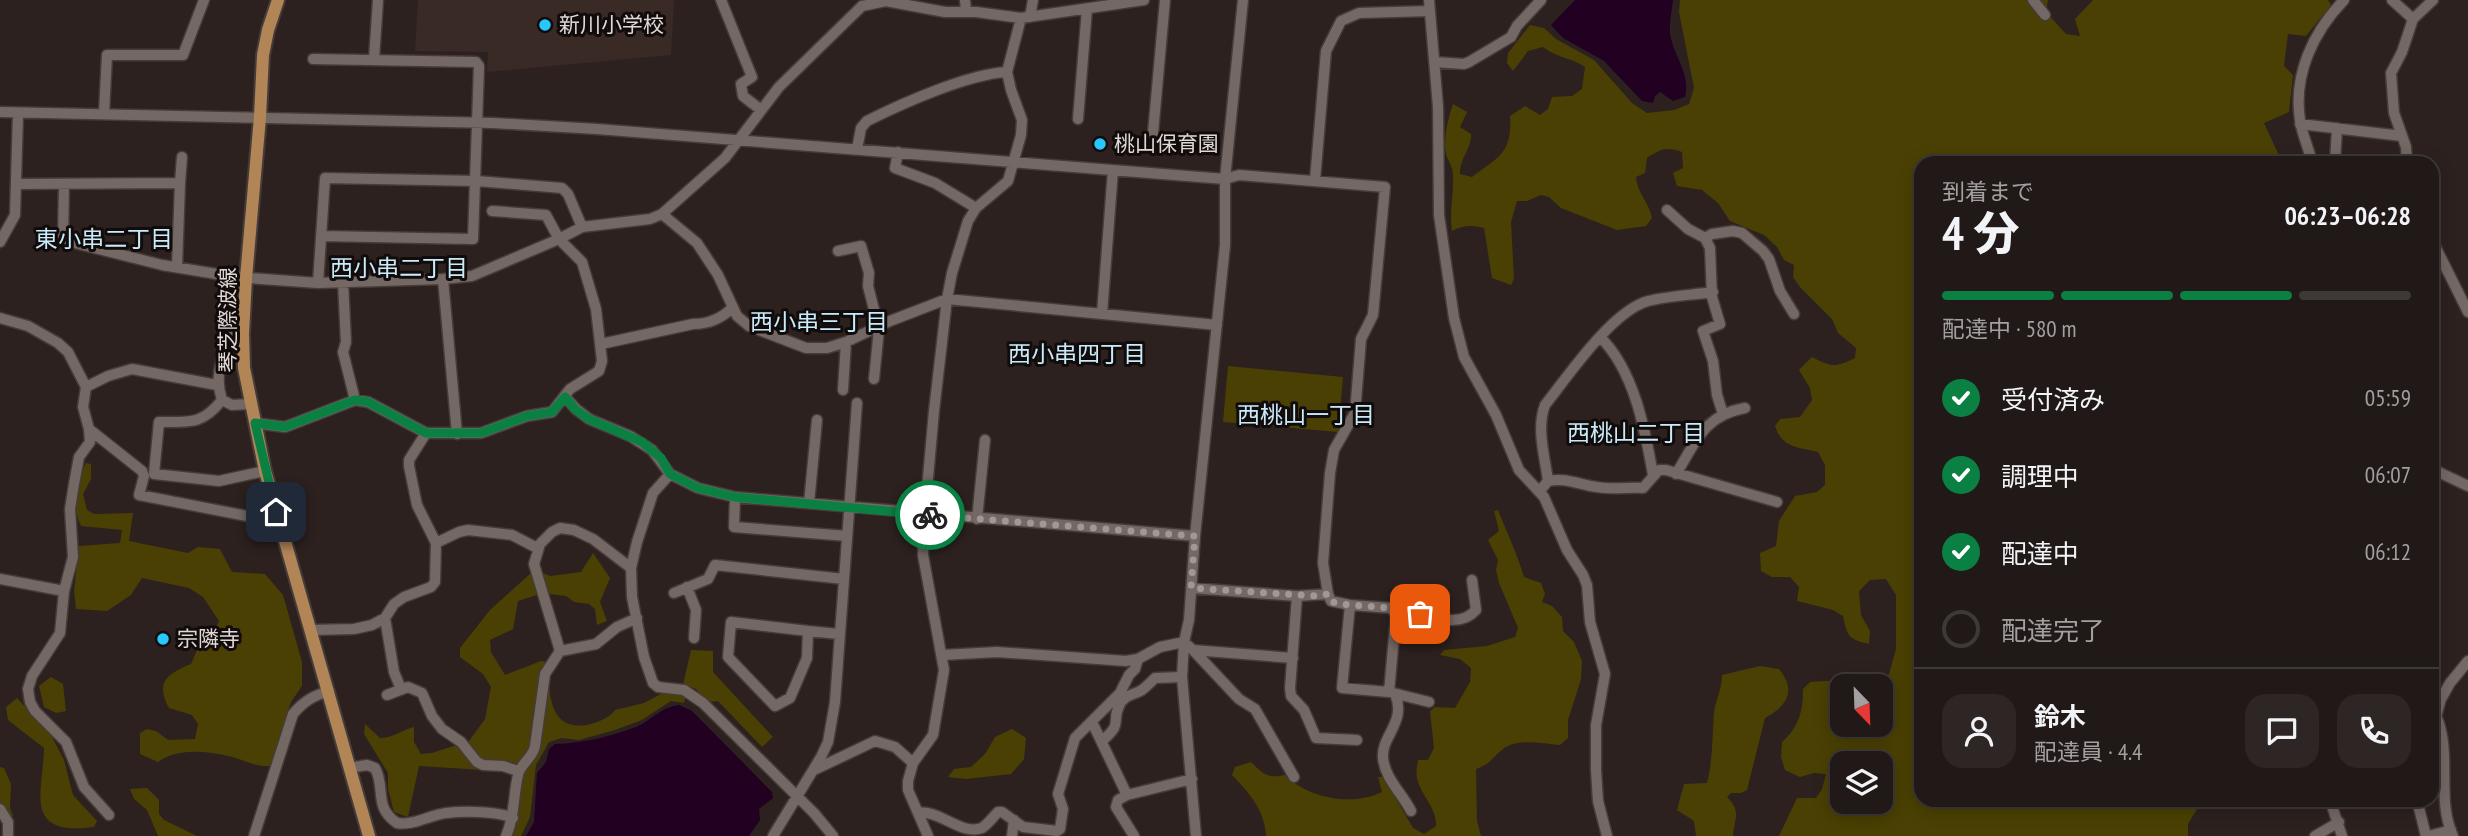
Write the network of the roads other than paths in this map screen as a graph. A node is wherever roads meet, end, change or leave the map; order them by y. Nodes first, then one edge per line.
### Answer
1 (204, 0) edge
2 (278, 0) edge
3 (378, 0) edge
4 (721, 0) edge
5 (1033, 0) edge
6 (1144, 0) edge
7 (1164, 0) edge
8 (1243, 0) edge
9 (1541, 0) edge
10 (2034, 0) edge
11 (2344, 0) edge
12 (2392, 0) edge
13 (2433, 0) edge
14 (862, 3) edge
15 (965, 6) edge
16 (1429, 6) edge
17 (1087, 9) junction
18 (2046, 15) dead end
19 (1026, 17) junction
20 (2413, 19) junction
21 (313, 59) dead end
22 (374, 59) junction
23 (1434, 62) junction
24 (1007, 72) junction
25 (761, 110) junction
26 (0, 112) edge
27 (18, 113) junction
28 (104, 114) junction
29 (260, 117) junction
30 (1078, 119) dead end
31 (478, 123) junction
32 (2301, 124) junction
33 (2337, 128) junction
34 (1153, 133) dead end
35 (2402, 136) junction
36 (739, 140) junction
37 (857, 149) junction
38 (898, 152) junction
39 (2310, 156) edge
40 (2335, 156) edge
41 (2406, 156) edge
42 (181, 158) dead end
43 (1014, 161) junction
44 (1113, 170) junction
45 (1225, 179) junction
46 (1315, 180) junction
47 (477, 181) junction
48 (180, 183) junction
49 (16, 184) junction
50 (64, 184) junction
51 (976, 208) junction
52 (1667, 210) dead end
53 (492, 211) dead end
54 (662, 214) junction
55 (582, 227) junction
56 (321, 236) junction
57 (1705, 238) junction
58 (559, 239) junction
59 (0, 242) edge
60 (838, 251) dead end
61 (2439, 252) edge
62 (177, 267) junction
63 (246, 278) junction
64 (443, 279) junction
65 (343, 282) junction
66 (318, 283) junction
67 (1713, 292) junction
68 (2464, 294) edge
69 (947, 299) junction
70 (732, 308) junction
71 (2468, 312) edge
72 (1102, 314) junction
73 (1794, 314) dead end
74 (0, 318) edge
75 (1217, 325) junction
76 (877, 326) junction
77 (243, 334) junction
78 (1600, 337) junction
79 (846, 342) junction
80 (601, 344) junction
81 (874, 379) dead end
82 (217, 386) junction
83 (86, 387) junction
84 (843, 390) dead end
85 (565, 397) junction
86 (222, 400) junction
87 (355, 400) junction
88 (857, 402) dead end
89 (250, 404) junction
90 (1745, 408) dead end
91 (1723, 414) junction
92 (817, 420) dead end
93 (255, 423) junction
94 (89, 429) junction
95 (426, 433) junction
96 (457, 434) junction
97 (985, 440) dead end
98 (1646, 440) junction
99 (1666, 470) junction
100 (265, 471) junction
101 (2439, 472) edge
102 (670, 474) junction
103 (1676, 474) junction
104 (1653, 475) junction
105 (1548, 481) junction
106 (2468, 486) edge
107 (1539, 492) junction
108 (735, 497) junction
109 (1777, 502) dead end
110 (809, 503) junction
111 (850, 508) junction
112 (276, 512) junction
113 (925, 515) junction
114 (977, 519) junction
115 (848, 536) junction
116 (1195, 536) junction
117 (436, 543) junction
118 (537, 548) junction
119 (631, 568) junction
120 (0, 579) edge
121 (844, 579) junction
122 (1472, 580) dead end
123 (687, 587) junction
124 (1191, 588) junction
125 (64, 591) junction
126 (674, 593) dead end
127 (1328, 594) junction
128 (1297, 596) junction
129 (1350, 606) junction
130 (1395, 611) junction
131 (385, 618) junction
132 (637, 618) junction
133 (310, 630) junction
134 (808, 631) junction
135 (839, 634) junction
136 (694, 638) dead end
137 (1184, 642) junction
138 (1193, 650) junction
139 (560, 651) junction
140 (942, 655) junction
141 (1293, 658) junction
142 (1138, 659) junction
143 (2468, 661) edge
144 (1182, 677) junction
145 (401, 689) junction
146 (329, 691) junction
147 (1392, 693) junction
148 (387, 695) dead end
149 (1429, 702) dead end
150 (2439, 706) edge
151 (1092, 723) junction
152 (2439, 736) edge
153 (1357, 740) dead end
154 (1102, 741) junction
155 (913, 763) junction
156 (349, 768) junction
157 (814, 770) junction
158 (518, 771) junction
159 (2439, 776) edge
160 (1294, 777) dead end
161 (1192, 779) junction
162 (2439, 784) edge
163 (1127, 795) junction
164 (797, 796) junction
165 (2334, 807) edge
166 (2419, 807) edge
167 (0, 808) edge
168 (1411, 811) dead end
169 (918, 813) junction
170 (109, 815) dead end
171 (513, 818) junction
172 (1014, 820) junction
173 (2339, 822) junction
174 (2452, 833) edge
175 (8, 836) edge
176 (254, 836) edge
177 (369, 836) edge
178 (506, 836) edge
179 (773, 836) edge
180 (833, 836) edge
181 (928, 836) edge
182 (1012, 836) edge
183 (1134, 836) edge
184 (1196, 836) edge
185 (1607, 836) edge
186 (2315, 836) edge
187 (2342, 836) edge
188 (2427, 836) edge

1 - 28 street
2 - 29 main road, 琴芝際波線
3 - 22 street
4 - 25 street
5 - 19 street
6 - 17 street
7 - 34 street
8 - 45 street
9 - 23 street
10 - 18 street
11 - 32 street
12 - 20 street
13 - 20 street
14 - 15 street
14 - 25 street
15 - 19 street
16 - 23 street
16 - 46 street
17 - 19 street
17 - 30 street
19 - 24 street
20 - 35 street
21 - 22 street
22 - 31 street
23 - 107 street
24 - 37 street
24 - 43 street
25 - 36 street
26 - 27 street
27 - 28 street
27 - 49 street
28 - 29 street
29 - 31 street
29 - 63 main road, 琴芝際波線
31 - 36 street
31 - 47 street
32 - 33 street
32 - 39 street
33 - 35 street
33 - 40 street
35 - 41 street
36 - 37 street
36 - 54 street
37 - 38 street
38 - 43 street
38 - 51 street
42 - 48 street
43 - 44 street
43 - 51 street
44 - 45 street
44 - 72 street
45 - 46 street
45 - 75 street
46 - 127 street
47 - 55 street
47 - 56 street
47 - 56 street
48 - 50 street
48 - 62 street
49 - 50 street
49 - 59 street
50 - 62 street
51 - 69 street
52 - 57 street
53 - 58 street
54 - 55 street
54 - 70 street
55 - 58 street
56 - 66 street
57 - 67 street
57 - 73 street
58 - 64 street
58 - 80 street
60 - 76 street
61 - 68 street
62 - 63 street
63 - 66 street
63 - 77 main road, 琴芝際波線
64 - 65 street
64 - 96 street
65 - 66 street
65 - 87 street
67 - 78 street
67 - 91 street
68 - 71 street
69 - 72 street
69 - 76 street
69 - 113 street
70 - 79 street
70 - 80 street
72 - 75 street
74 - 83 street
75 - 116 street
76 - 79 street
76 - 81 street
77 - 82 street
77 - 89 main road, 琴芝際波線
78 - 98 street
78 - 105 street
79 - 84 street
80 - 85 street
82 - 83 street
82 - 86 street
83 - 94 street
85 - 96 street
85 - 102 street
86 - 89 street
86 - 100 street
87 - 93 street
87 - 95 street
88 - 111 street
89 - 93 main road, 琴芝際波線
90 - 91 street
91 - 103 street
92 - 110 street
93 - 100 main road, 琴芝際波線
94 - 112 street
94 - 125 street
95 - 96 street
95 - 117 street
97 - 114 street
98 - 99 street
98 - 104 street
99 - 103 street
99 - 104 street
100 - 112 main road, 琴芝際波線
101 - 106 street
102 - 108 street
102 - 119 street
103 - 109 street
104 - 105 street
105 - 107 street
107 - 185 street
108 - 110 street
108 - 115 street
110 - 111 street
111 - 113 street
111 - 115 street
112 - 133 main road, 琴芝際波線
113 - 114 street
113 - 140 street
114 - 116 street
115 - 121 street
116 - 124 street
117 - 118 street
117 - 131 street
118 - 119 street
118 - 139 street
119 - 132 street
120 - 125 street
121 - 123 street
121 - 135 street
122 - 130 street
123 - 126 street
123 - 136 street
124 - 128 street
124 - 137 street
125 - 170 street
127 - 128 street
127 - 129 street
128 - 141 street
129 - 130 street
129 - 147 street
130 - 147 street
131 - 133 street
131 - 145 street
132 - 139 street
132 - 164 street
133 - 146 main road, 琴芝際波線
134 - 134 street
134 - 135 street
135 - 157 street
137 - 138 street
137 - 142 street
137 - 144 street
138 - 141 street
138 - 160 street
139 - 158 street
140 - 142 street
140 - 155 street
141 - 153 street
142 - 151 street
143 - 150 street
144 - 154 street
144 - 161 street
145 - 148 street
145 - 158 street
146 - 156 main road, 琴芝際波線
146 - 176 street
147 - 149 street
147 - 168 street
151 - 154 street
151 - 172 street
152 - 159 street
154 - 163 street
155 - 157 street
155 - 169 street
156 - 171 street
156 - 177 main road, 琴芝際波線
157 - 164 street
158 - 171 street
161 - 163 street
161 - 184 street
162 - 174 street
163 - 183 street
164 - 179 street
164 - 180 street
165 - 173 street
166 - 188 street
167 - 175 street
169 - 172 street
169 - 181 street
171 - 178 street
172 - 182 street
173 - 186 street
173 - 187 street
174 - 188 street

